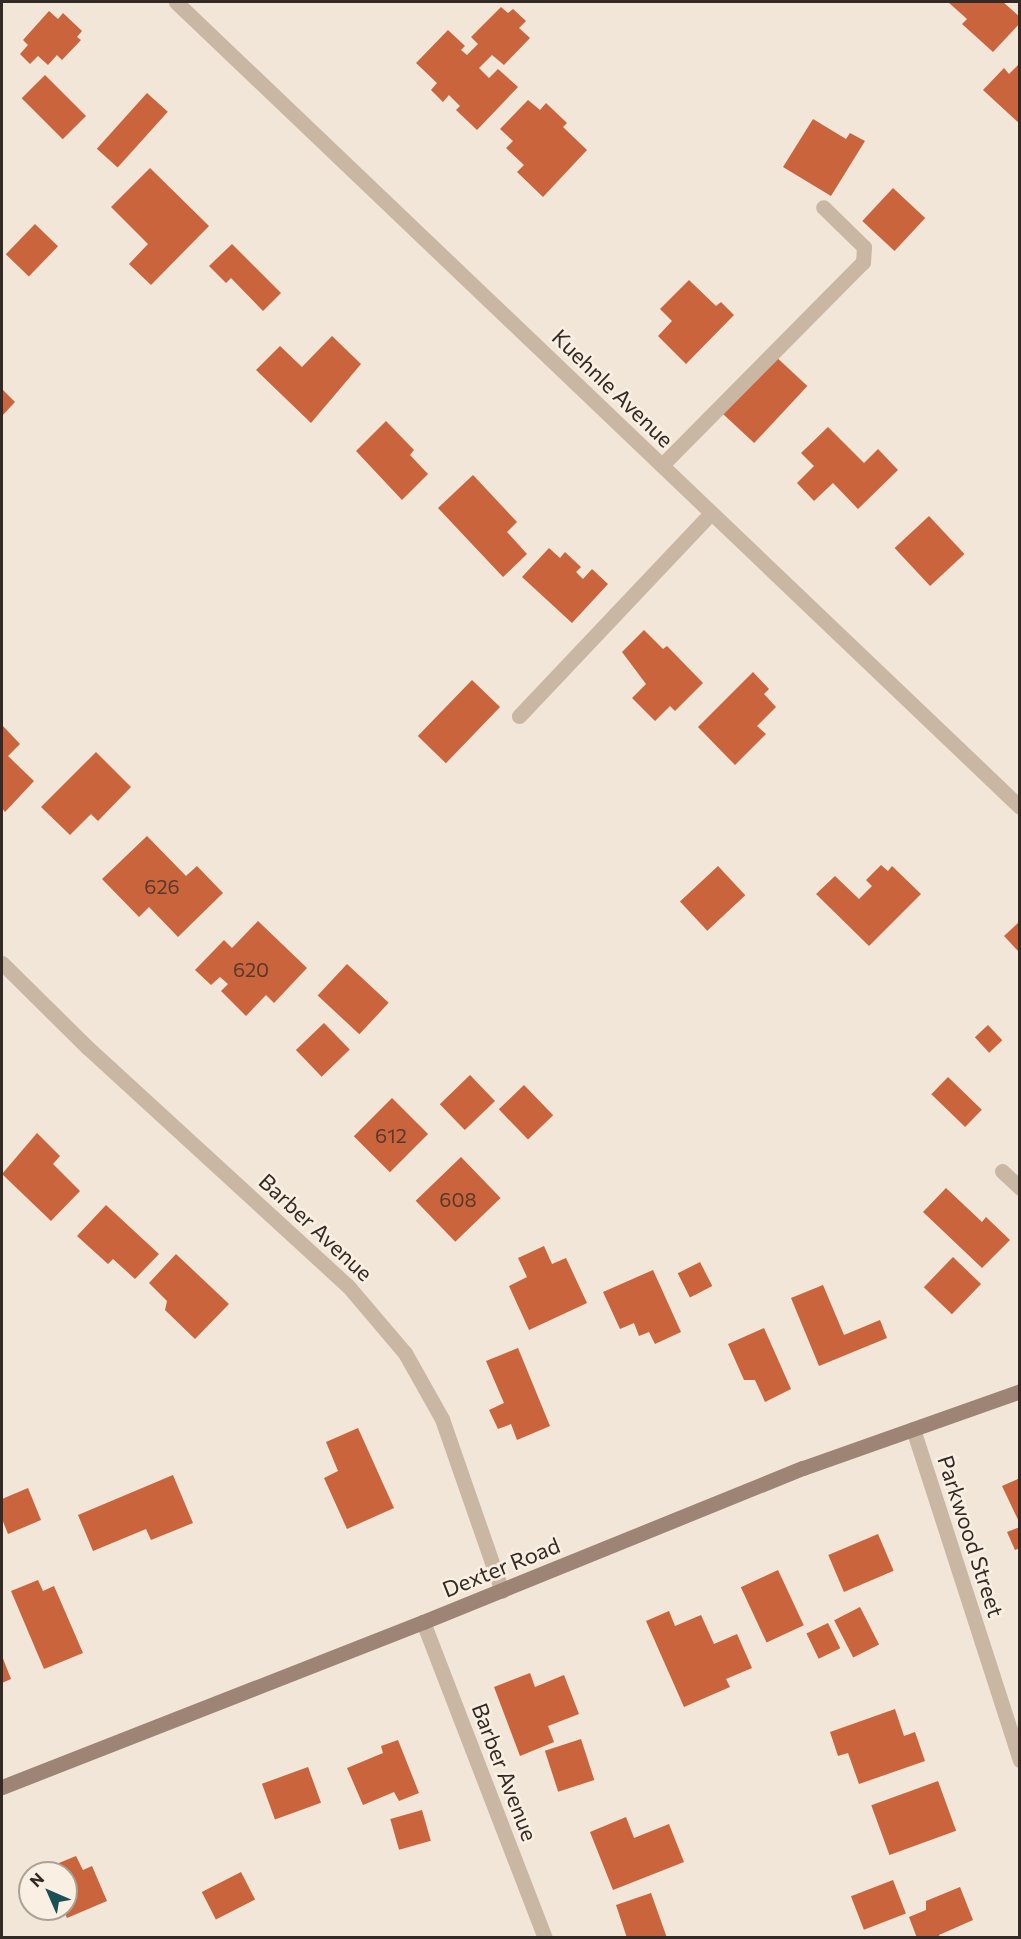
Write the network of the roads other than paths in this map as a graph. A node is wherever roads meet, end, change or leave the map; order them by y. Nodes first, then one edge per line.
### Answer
1 (176, 2) edge
2 (823, 207) dead end
3 (662, 465) junction
4 (711, 513) junction
5 (519, 716) dead end
6 (1020, 807) edge
7 (2, 963) edge
8 (1002, 1171) dead end
9 (1020, 1188) edge
10 (1020, 1391) edge
11 (913, 1429) junction
12 (502, 1591) junction
13 (423, 1622) junction
14 (1020, 1760) edge
15 (2, 1787) edge
16 (545, 1938) edge

1 - 3 street, Kuehnle Avenue
2 - 3 street
3 - 4 street, Kuehnle Avenue
4 - 5 street
4 - 6 street, Kuehnle Avenue
7 - 12 street, Barber Avenue
8 - 9 street
10 - 11 main road, Dexter Road
11 - 12 main road, Dexter Road
11 - 14 street, Parkwood Street
12 - 13 main road, Dexter Road
13 - 15 main road, Dexter Road
13 - 16 street, Barber Avenue

